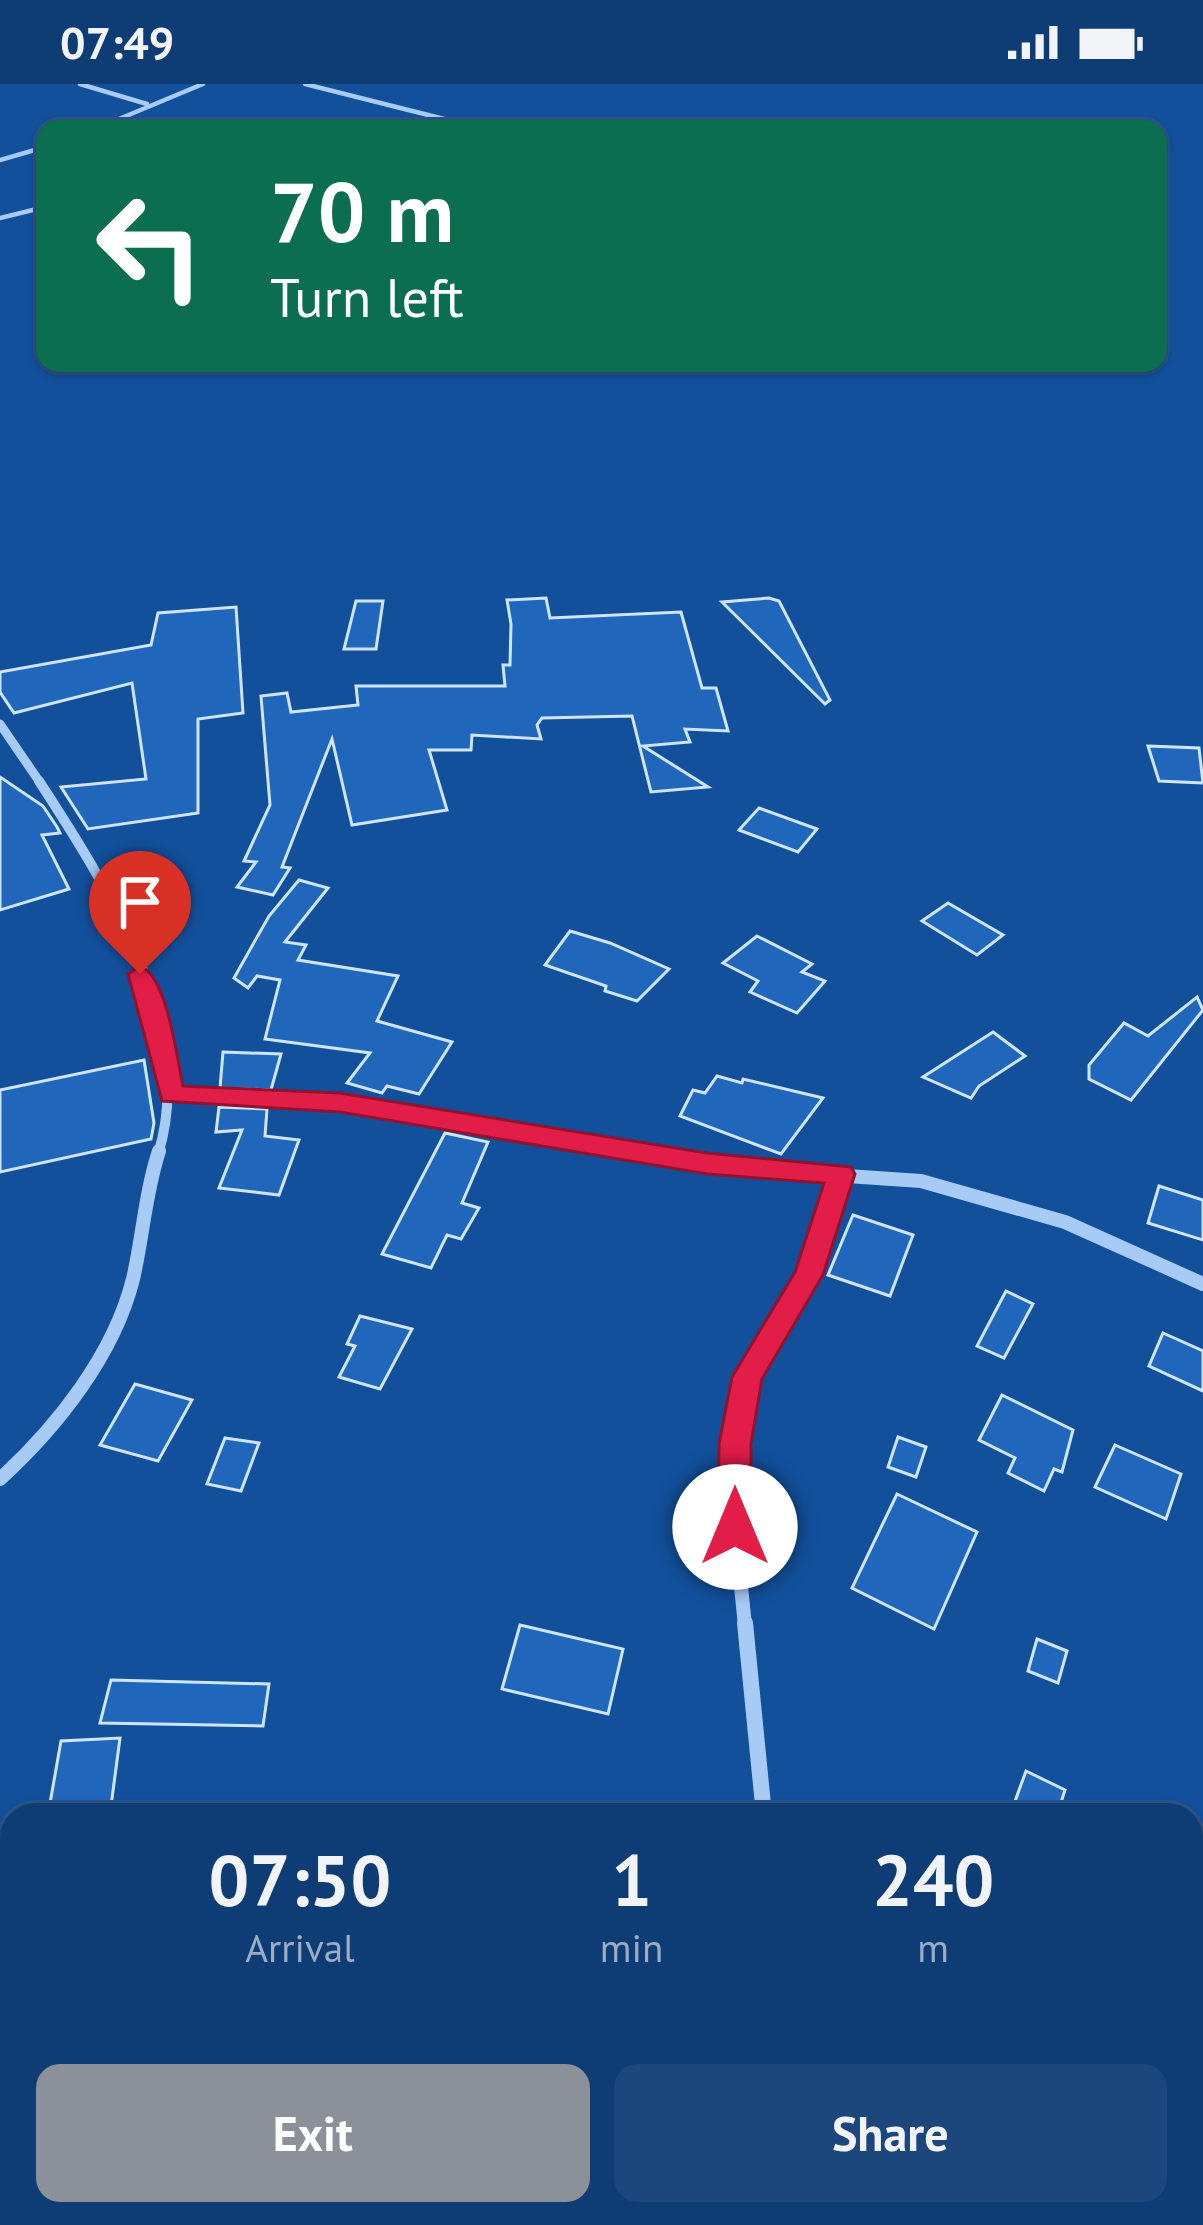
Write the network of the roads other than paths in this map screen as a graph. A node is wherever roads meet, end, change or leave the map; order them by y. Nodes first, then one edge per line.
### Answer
1 (80, 84) edge
2 (202, 84) edge
3 (305, 84) edge
4 (148, 104) junction
5 (114, 120) edge
6 (448, 120) edge
7 (36, 150) edge
8 (0, 160) edge
9 (36, 209) edge
10 (0, 218) edge
11 (0, 724) edge
12 (171, 1095) junction
13 (841, 1174) junction
14 (1203, 1284) edge
15 (0, 1479) edge
16 (763, 1803) edge

1 - 4 street
2 - 4 street
3 - 6 street
4 - 5 street
7 - 8 street
9 - 10 street
11 - 12 street
12 - 13 street
12 - 15 street
13 - 14 street
13 - 16 street

